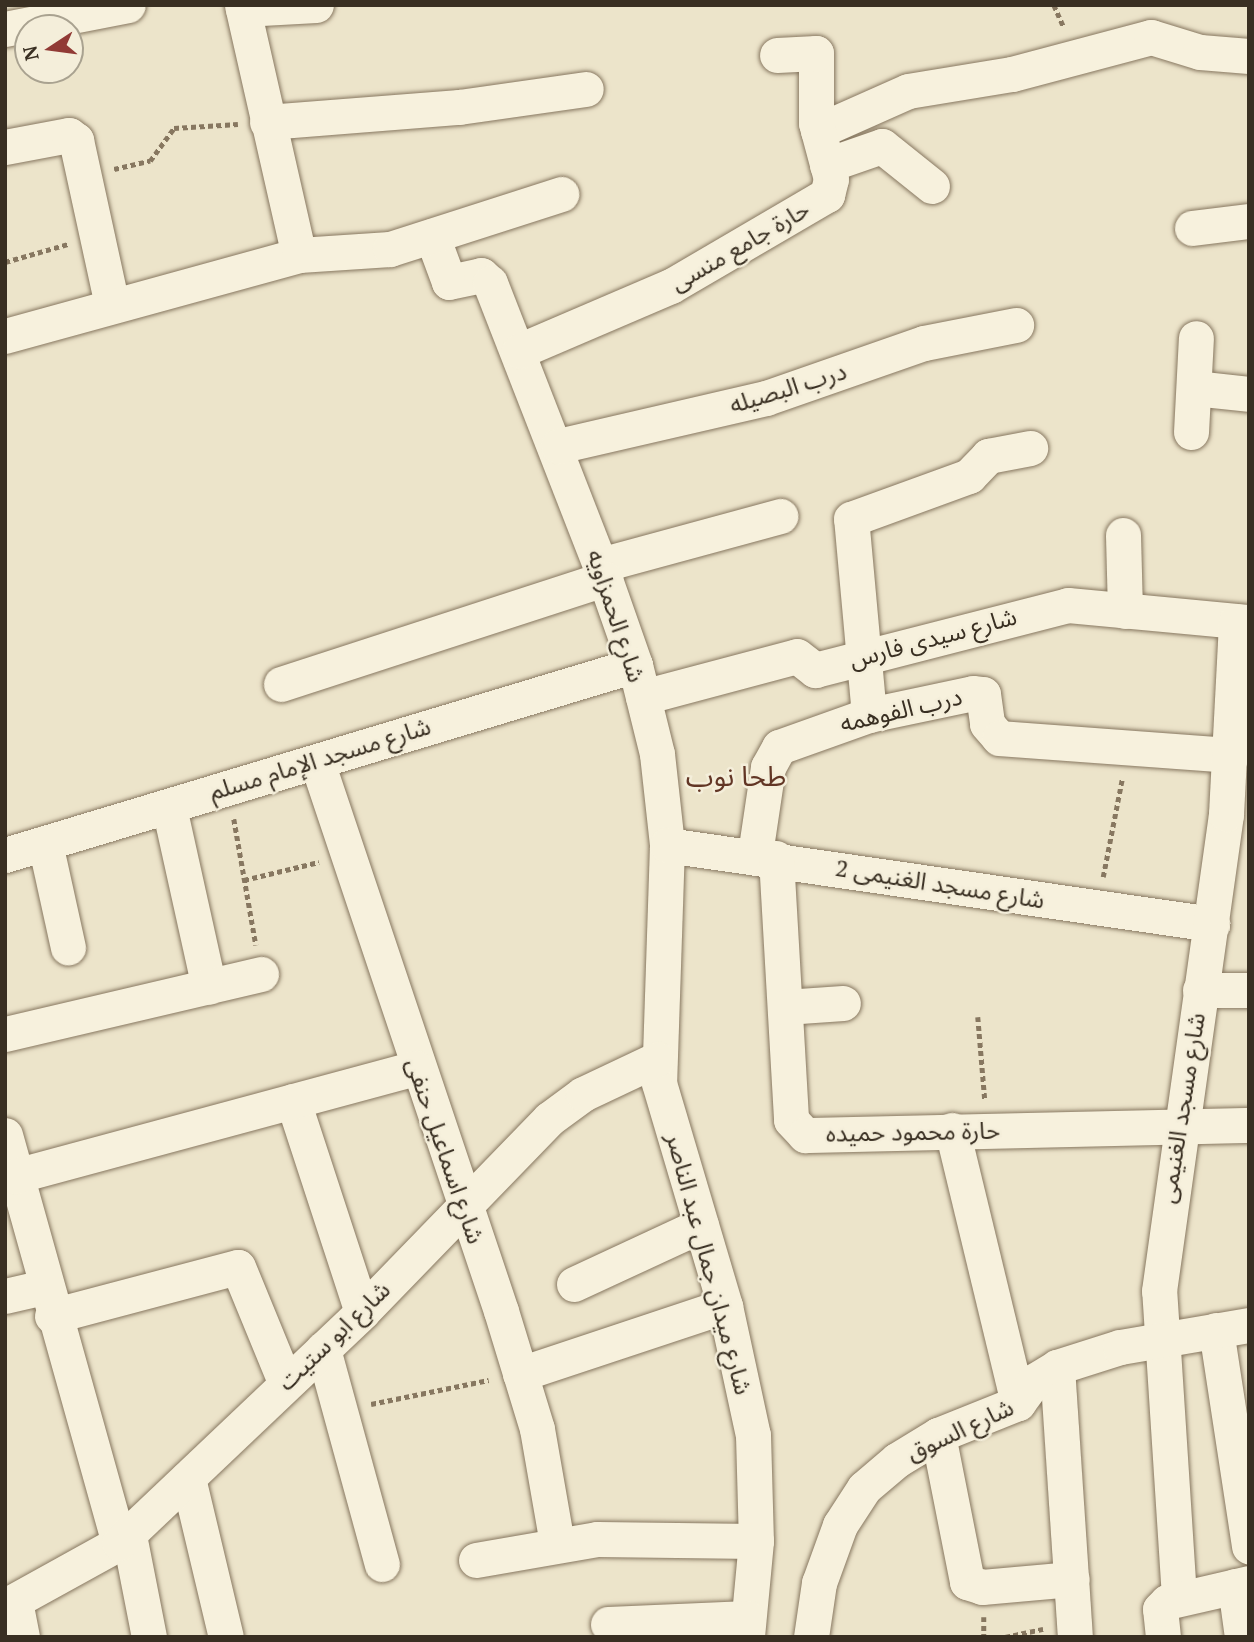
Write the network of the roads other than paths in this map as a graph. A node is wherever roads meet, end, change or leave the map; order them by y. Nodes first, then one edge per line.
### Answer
1 (128, 5) edge
2 (316, 5) edge
3 (242, 7) edge
4 (5, 29) edge
5 (777, 55) dead end
6 (1249, 56) edge
7 (586, 89) dead end
8 (267, 122) junction
9 (818, 131) junction
10 (5, 147) edge
11 (827, 165) junction
12 (932, 186) dead end
13 (561, 194) dead end
14 (1249, 220) edge
15 (1192, 228) dead end
16 (432, 236) junction
17 (299, 255) junction
18 (112, 305) junction
19 (1016, 325) dead end
20 (5, 336) edge
21 (1196, 338) dead end
22 (519, 351) junction
23 (1194, 388) junction
24 (1249, 394) edge
25 (1191, 432) dead end
26 (558, 446) junction
27 (1030, 448) dead end
28 (780, 516) dead end
29 (1123, 535) dead end
30 (603, 572) junction
31 (1125, 611) junction
32 (1243, 621) edge
33 (861, 657) junction
34 (639, 681) junction
35 (281, 684) dead end
36 (869, 715) junction
37 (1231, 755) junction
38 (317, 762) junction
39 (169, 807) junction
40 (1238, 812) edge
41 (45, 843) junction
42 (667, 845) junction
43 (5, 855) edge
44 (765, 856) junction
45 (1212, 924) junction
46 (68, 948) dead end
47 (261, 974) road end
48 (209, 987) junction
49 (1200, 990) junction
50 (1249, 990) edge
51 (843, 1003) dead end
52 (785, 1007) junction
53 (5, 1034) edge
54 (657, 1059) junction
55 (416, 1068) junction
56 (293, 1101) junction
57 (1249, 1125) edge
58 (1178, 1127) junction
59 (952, 1130) junction
60 (9, 1157) edge
61 (463, 1205) junction
62 (701, 1225) junction
63 (574, 1284) dead end
64 (5, 1296) edge
65 (48, 1302) junction
66 (726, 1306) junction
67 (362, 1312) junction
68 (1232, 1327) edge
69 (1158, 1339) junction
70 (323, 1349) junction
71 (1057, 1367) junction
72 (520, 1374) junction
73 (286, 1384) junction
74 (1018, 1403) junction
75 (938, 1435) junction
76 (188, 1478) junction
77 (124, 1539) junction
78 (756, 1541) junction
79 (557, 1544) junction
80 (1249, 1546) edge
81 (476, 1560) dead end
82 (382, 1564) dead end
83 (1072, 1578) junction
84 (1242, 1585) edge
85 (1179, 1597) junction
86 (10, 1603) edge
87 (608, 1624) dead end
88 (748, 1628) edge
89 (22, 1637) edge
90 (149, 1637) edge
91 (226, 1637) edge
92 (811, 1637) edge
93 (1075, 1637) edge
94 (1163, 1637) edge
95 (1242, 1637) edge

1 - 4 street
2 - 3 street
3 - 8 street
5 - 9 street, حارة جامع منسى
6 - 9 street
7 - 8 street
8 - 17 street
9 - 11 street, حارة جامع منسى
10 - 18 street
11 - 12 street
11 - 22 street, حارة جامع منسى
13 - 16 street
14 - 15 street
16 - 17 street
16 - 22 street, شارع الحمزاويه
17 - 18 street
18 - 20 street
19 - 26 street, درب البصيله
21 - 23 street
22 - 26 street, شارع الحمزاويه
23 - 24 street
23 - 25 street
26 - 30 street, شارع الحمزاويه
27 - 33 street
28 - 30 street
29 - 31 street
30 - 34 street, شارع الحمزاويه
30 - 35 street
31 - 32 street, شارع سيدى فارس
31 - 33 street, شارع سيدى فارس
32 - 37 street, شارع مسجد الغنيمى
33 - 34 street, شارع سيدى فارس
33 - 36 street
34 - 38 street, شارع مسجد الإمام مسلم
34 - 42 street, شارع الحمزاويه
36 - 37 street, درب الفوهمه
36 - 44 street, درب الفوهمه
37 - 40 street, شارع مسجد الغنيمى
38 - 39 street, شارع مسجد الإمام مسلم
38 - 55 street, شارع اسماعيل حنفى
39 - 41 street, شارع مسجد الإمام مسلم
39 - 48 street
40 - 45 street, شارع مسجد الغنيمى
41 - 43 street, شارع مسجد الإمام مسلم
41 - 46 street
42 - 44 street, شارع مسجد الغنيمى 2
42 - 54 street, شارع الحمزاويه
44 - 45 street, شارع مسجد الغنيمى 2
44 - 52 street, حارة محمود حميده
45 - 49 street, شارع مسجد الغنيمى
47 - 48 street
48 - 53 street
49 - 50 street
49 - 58 street, شارع مسجد الغنيمى
51 - 52 street
52 - 59 street, حارة محمود حميده
54 - 61 street, شارع ابو ستيت
54 - 62 street, شارع ميدان جمال عبد الناصر
55 - 56 street
55 - 61 street, شارع اسماعيل حنفى
56 - 60 street
56 - 67 street
57 - 58 street, حارة محمود حميده
58 - 59 street, حارة محمود حميده
58 - 69 street, شارع مسجد الغنيمى
59 - 74 street
60 - 65 street
61 - 67 street, شارع ابو ستيت
61 - 72 street, شارع اسماعيل حنفى
62 - 63 street
62 - 66 street, شارع ميدان جمال عبد الناصر
64 - 65 street
65 - 73 street
65 - 77 street
66 - 72 street
66 - 78 street, شارع ميدان جمال عبد الناصر
67 - 70 street, شارع ابو ستيت
68 - 69 street, شارع السوق
68 - 80 street
69 - 71 street, شارع السوق
69 - 85 street, شارع مسجد الغنيمى
70 - 73 street, شارع ابو ستيت
70 - 82 street
71 - 74 street, شارع السوق
71 - 83 street
72 - 79 street, شارع اسماعيل حنفى
73 - 76 street, شارع ابو ستيت
74 - 75 street, شارع السوق
75 - 83 street
75 - 92 street, شارع السوق
76 - 77 street, شارع ابو ستيت
76 - 91 street
77 - 86 street, شارع ابو ستيت
77 - 90 street
78 - 79 street
78 - 88 street, شارع ميدان جمال عبد الناصر
79 - 81 street
83 - 93 street
84 - 85 street
84 - 95 street
85 - 94 street
86 - 89 street
87 - 88 street

